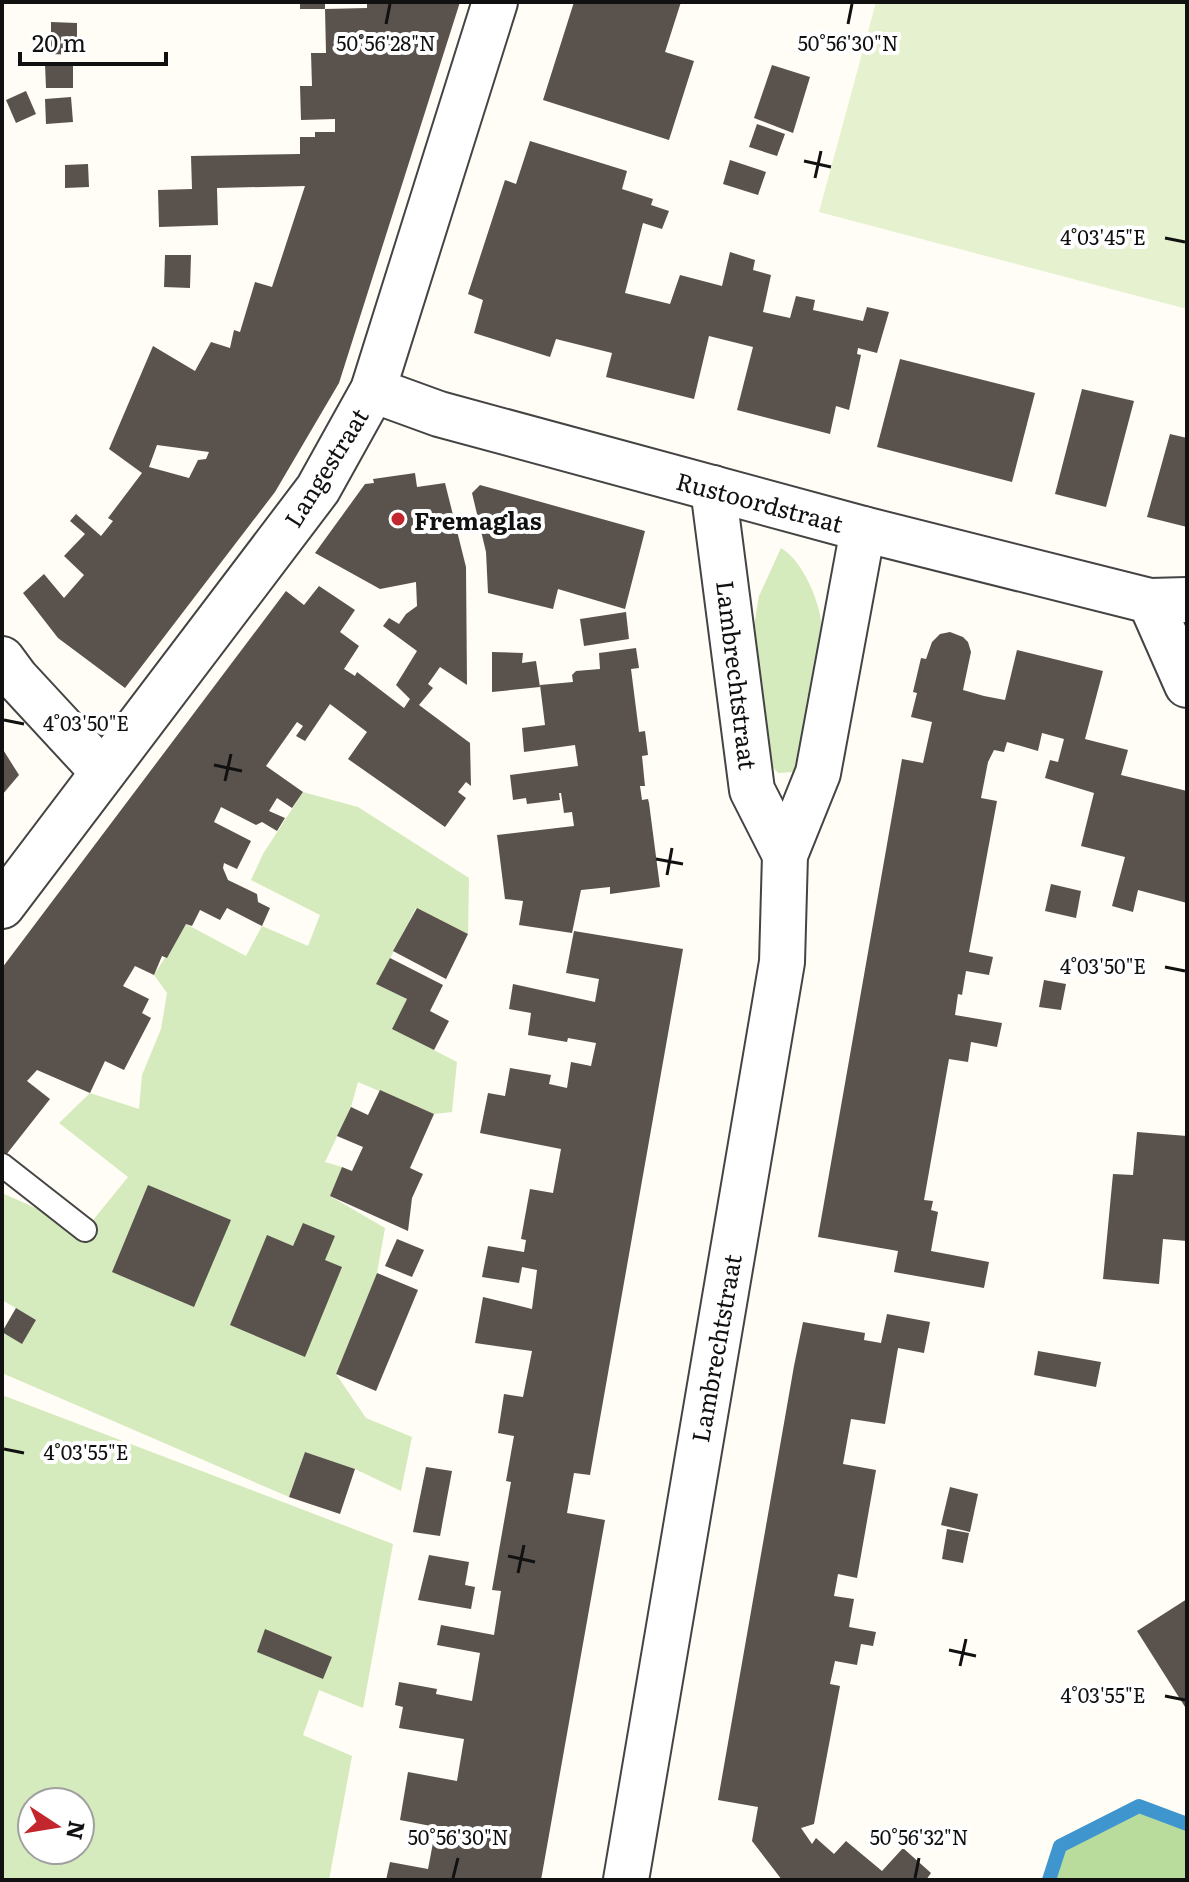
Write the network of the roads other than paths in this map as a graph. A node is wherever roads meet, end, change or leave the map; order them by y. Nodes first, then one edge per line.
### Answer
1 (495, 2) edge
2 (373, 390) junction
3 (713, 488) junction
4 (863, 529) junction
5 (1169, 600) edge
6 (2, 659) edge
7 (1187, 685) edge
8 (103, 772) junction
9 (785, 855) junction
10 (2, 906) edge
11 (2, 1165) edge
12 (85, 1230) dead end
13 (628, 1860) edge
14 (659, 1880) edge

1 - 2 street, Langestraat
2 - 3 street, Rustoordstraat
2 - 8 street, Langestraat
3 - 4 street, Rustoordstraat
3 - 9 street, Lambrechtstraat
4 - 5 street, Rustoordstraat
4 - 9 street, Lambrechtstraat
5 - 7 street, Rustoordstraat
6 - 8 street
8 - 10 street, Langestraat
9 - 13 street, Lambrechtstraat
11 - 12 lane
13 - 14 street, Lambrechtstraat

